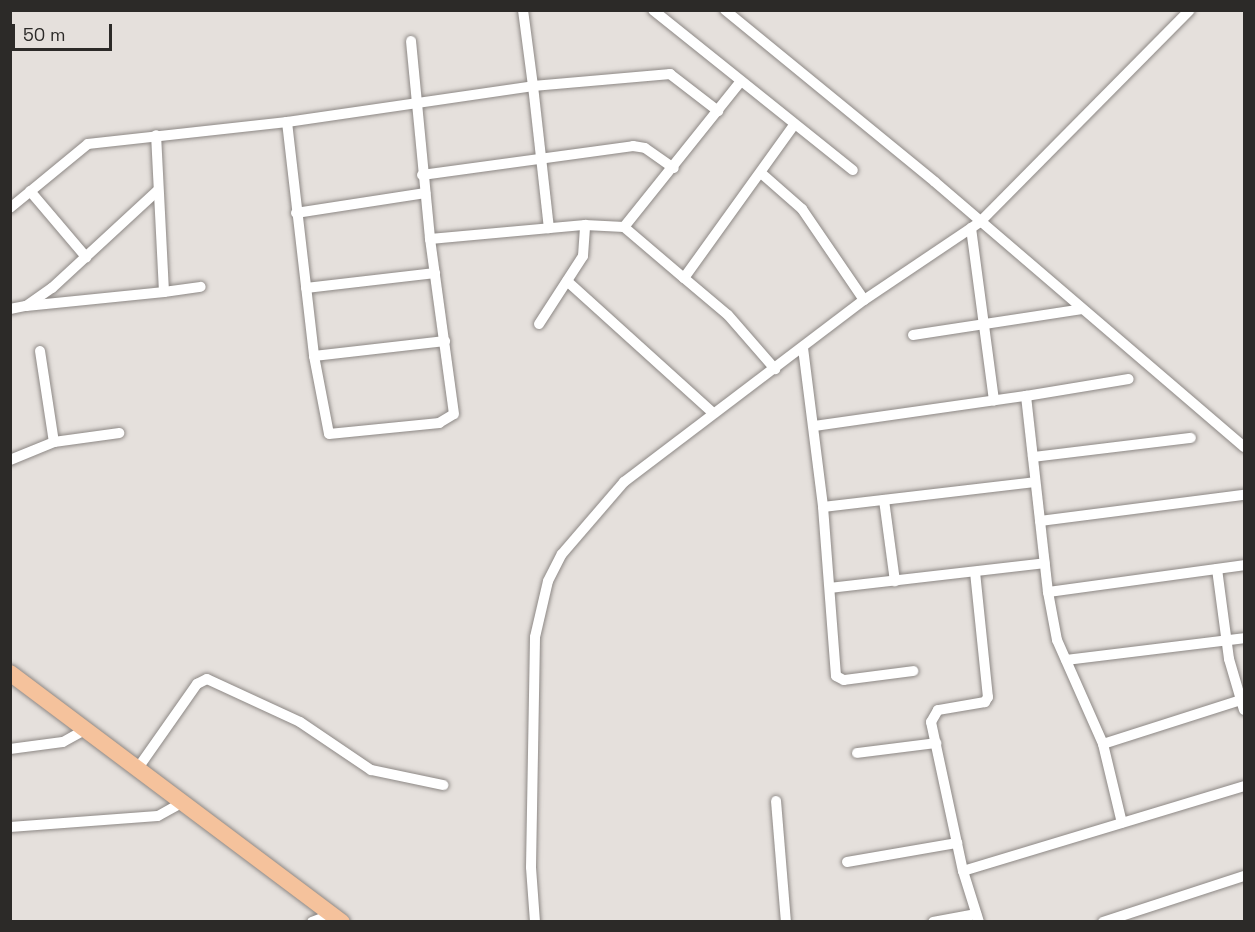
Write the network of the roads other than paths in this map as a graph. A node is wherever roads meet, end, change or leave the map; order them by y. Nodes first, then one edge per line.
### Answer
1 (523, 10) edge
2 (653, 10) edge
3 (725, 10) edge
4 (1190, 10) edge
5 (411, 40) dead end
6 (741, 81) junction
7 (533, 86) junction
8 (417, 104) junction
9 (718, 111) junction
10 (287, 122) junction
11 (794, 125) junction
12 (156, 135) junction
13 (542, 160) junction
14 (674, 168) junction
15 (852, 170) dead end
16 (761, 173) junction
17 (422, 176) junction
18 (30, 191) junction
19 (157, 191) junction
20 (425, 193) junction
21 (10, 208) edge
22 (297, 213) junction
23 (585, 225) junction
24 (976, 225) junction
25 (624, 227) junction
26 (549, 228) junction
27 (430, 239) junction
28 (86, 257) junction
29 (435, 273) junction
30 (684, 278) junction
31 (567, 281) junction
32 (201, 286) dead end
33 (306, 288) junction
34 (164, 292) junction
35 (864, 300) junction
36 (26, 306) junction
37 (10, 309) edge
38 (1082, 309) junction
39 (984, 321) junction
40 (539, 324) dead end
41 (913, 334) dead end
42 (446, 341) junction
43 (803, 348) junction
44 (40, 351) dead end
45 (314, 356) junction
46 (775, 369) junction
47 (1129, 380) dead end
48 (1026, 396) junction
49 (994, 400) junction
50 (712, 412) junction
51 (814, 426) junction
52 (119, 433) dead end
53 (1191, 438) dead end
54 (54, 442) junction
55 (1245, 447) edge
56 (1032, 457) junction
57 (10, 460) edge
58 (1035, 482) junction
59 (1245, 495) edge
60 (884, 500) junction
61 (823, 507) junction
62 (1040, 521) junction
63 (1045, 563) junction
64 (1245, 565) edge
65 (1217, 569) junction
66 (975, 572) junction
67 (895, 581) junction
68 (830, 588) junction
69 (1048, 592) junction
70 (1245, 638) edge
71 (1225, 640) junction
72 (1066, 660) junction
73 (913, 671) dead end
74 (10, 673) edge
75 (1243, 703) edge
76 (86, 729) junction
77 (936, 743) junction
78 (1102, 744) junction
79 (10, 749) edge
80 (857, 753) dead end
81 (138, 768) junction
82 (442, 785) dead end
83 (1245, 786) edge
84 (776, 801) dead end
85 (183, 802) junction
86 (1122, 822) junction
87 (10, 827) edge
88 (957, 843) junction
89 (847, 862) dead end
90 (963, 871) junction
91 (1245, 876) edge
92 (338, 918) edge
93 (977, 918) edge
94 (312, 921) edge
95 (536, 921) edge
96 (786, 921) edge
97 (933, 921) edge
98 (1103, 921) edge

1 - 7 street
2 - 6 street
3 - 24 street
4 - 24 street
5 - 8 street
6 - 9 street
6 - 11 street
7 - 8 street
7 - 9 street
7 - 13 street
8 - 10 street
8 - 17 street
9 - 14 street
10 - 12 street
10 - 22 street
11 - 15 street
11 - 16 street
12 - 18 street
12 - 19 street
13 - 14 street
13 - 17 street
13 - 26 street
14 - 25 street
16 - 30 street
16 - 35 street
17 - 20 street
18 - 21 street
18 - 28 street
19 - 28 street
19 - 34 street
20 - 22 street
20 - 27 street
22 - 33 street
23 - 25 street
23 - 26 street
23 - 31 street
24 - 35 street
24 - 38 street
24 - 39 street
25 - 30 street
26 - 27 street
27 - 29 street
28 - 36 street
29 - 33 street
29 - 42 street
30 - 46 street
31 - 40 street
31 - 50 street
32 - 34 street
33 - 45 street
34 - 36 street
35 - 43 street
36 - 37 street
38 - 39 street
38 - 55 street
39 - 41 street
39 - 49 street
42 - 45 street
42 - 45 street
43 - 46 street
43 - 51 street
44 - 54 street
46 - 50 street
47 - 48 street
48 - 49 street
48 - 56 street
49 - 51 street
50 - 95 street
51 - 61 street
52 - 54 street
53 - 56 street
54 - 57 street
56 - 58 street
58 - 60 street
58 - 62 street
59 - 62 street
60 - 61 street
60 - 67 street
61 - 68 street
62 - 63 street
63 - 66 street
63 - 69 street
64 - 65 street
65 - 69 street
65 - 71 street
66 - 67 street
66 - 77 street
67 - 68 street
68 - 73 street
69 - 72 street
70 - 71 street
71 - 72 street
71 - 75 street
72 - 78 street
74 - 76 main road
75 - 78 street
76 - 79 street
76 - 81 main road
77 - 80 street
77 - 88 street
78 - 86 street
81 - 82 street
81 - 85 main road
83 - 86 street
84 - 96 street
85 - 87 street
85 - 92 main road
86 - 90 street
88 - 89 street
88 - 90 street
90 - 93 street
91 - 98 street
92 - 94 street
93 - 97 street

